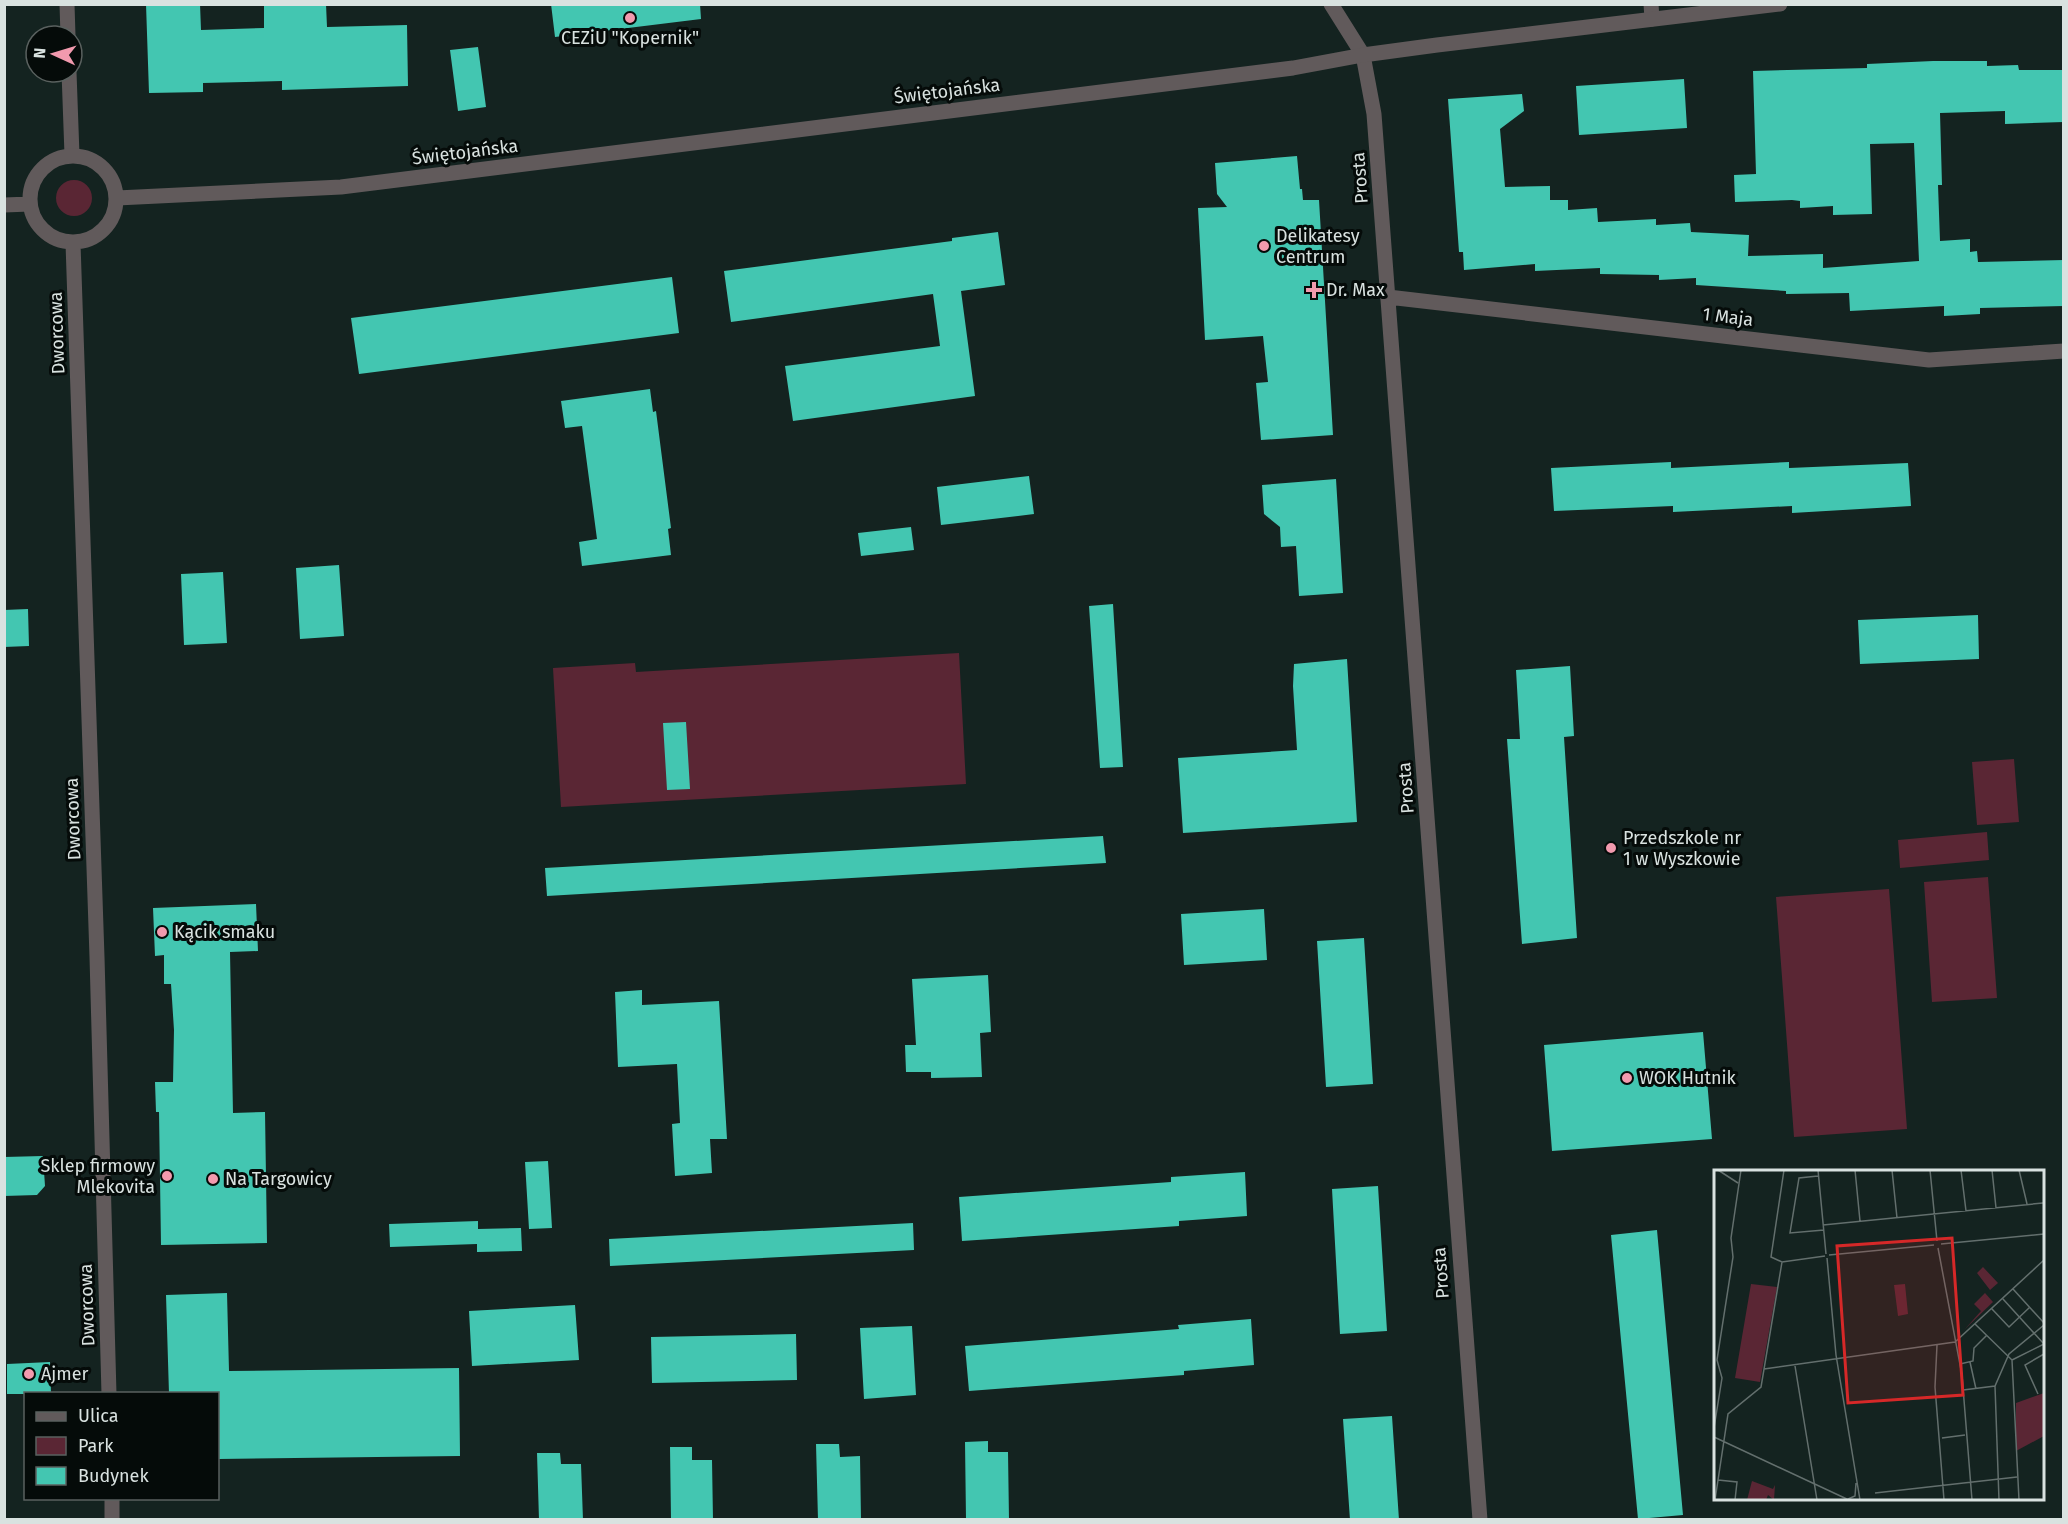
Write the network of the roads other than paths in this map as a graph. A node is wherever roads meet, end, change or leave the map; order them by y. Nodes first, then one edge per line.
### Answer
1 (67, 4) edge
2 (1331, 4) edge
3 (1779, 4) edge
4 (1652, 12) edge
5 (68, 24) edge
6 (1363, 55) junction
7 (69, 84) edge
8 (72, 155) junction
9 (117, 198) junction
10 (30, 204) junction
11 (4, 205) edge
12 (74, 243) junction
13 (1389, 297) junction
14 (2064, 351) edge
15 (109, 1392) edge
16 (112, 1500) edge
17 (112, 1520) edge
18 (1480, 1520) edge

1 - 5 street
2 - 6 street
3 - 4 street, Świętojańska
4 - 6 street, Świętojańska
6 - 9 street, Świętojańska
6 - 13 street, Prosta
7 - 8 street
8 - 9 street
8 - 10 street
9 - 12 street
10 - 11 street
10 - 12 street
12 - 15 street, Dworcowa
13 - 14 street, 1 Maja
13 - 18 street, Prosta
16 - 17 street

